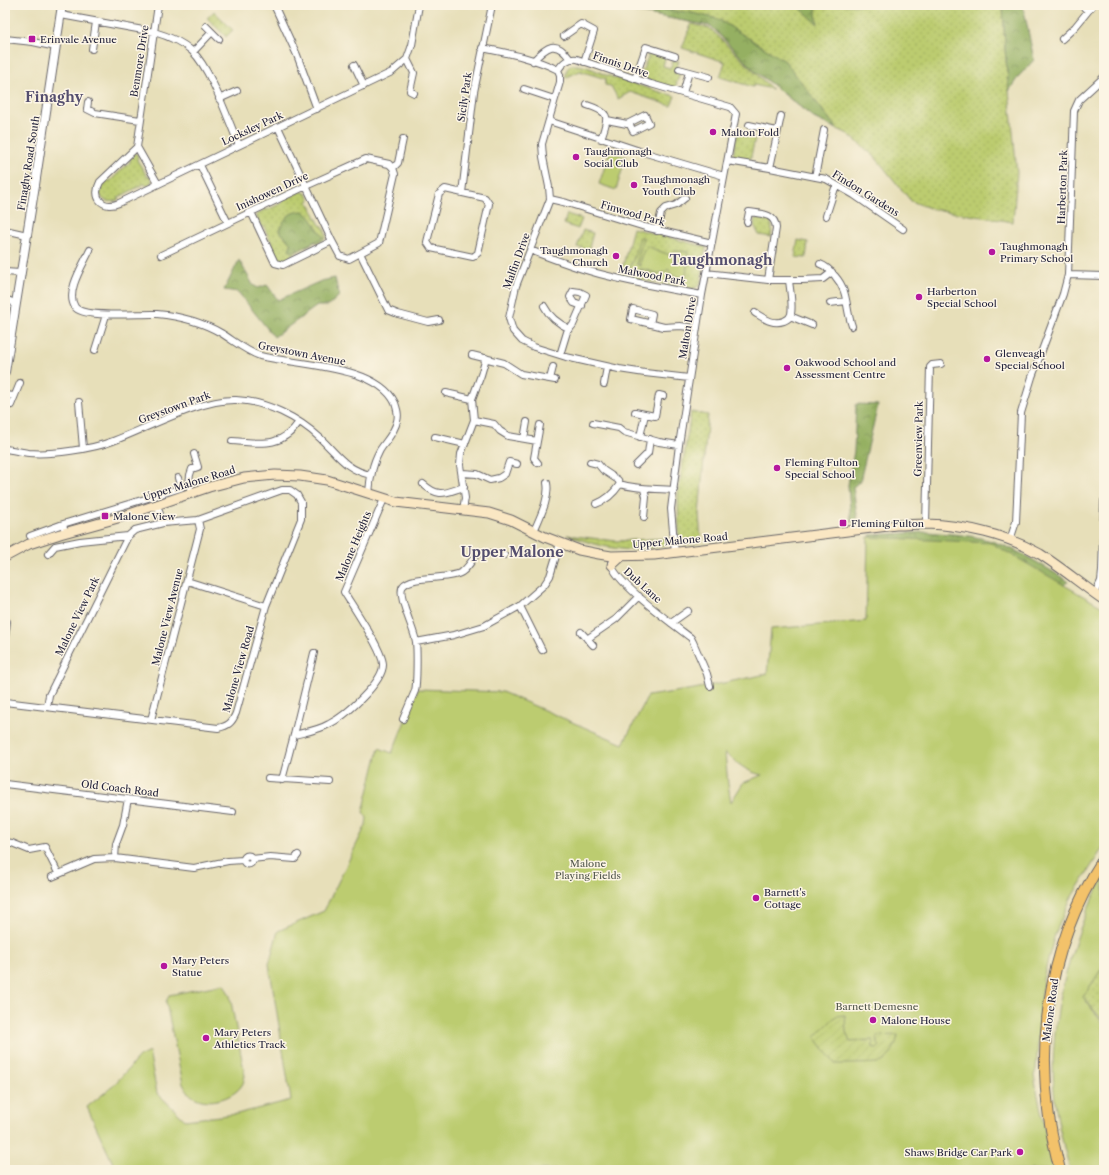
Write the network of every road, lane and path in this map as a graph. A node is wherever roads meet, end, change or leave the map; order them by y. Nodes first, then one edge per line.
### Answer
1 (62, 5) edge
2 (158, 5) edge
3 (274, 5) edge
4 (419, 5) edge
5 (492, 5) edge
6 (1081, 5) edge
7 (1094, 5) edge
8 (1088, 11) junction
9 (61, 15) junction
10 (96, 22) junction
11 (206, 26) dead end
12 (154, 32) junction
13 (212, 32) junction
14 (564, 36) dead end
15 (218, 39) dead end
16 (1062, 39) dead end
17 (5, 40) edge
18 (56, 47) junction
19 (92, 48) dead end
20 (482, 48) junction
21 (193, 52) junction
22 (406, 59) junction
23 (570, 59) junction
24 (533, 61) junction
25 (584, 62) junction
26 (668, 62) dead end
27 (354, 65) dead end
28 (679, 69) dead end
29 (558, 70) junction
30 (689, 72) junction
31 (709, 77) dead end
32 (1104, 77) edge
33 (635, 79) junction
34 (364, 86) junction
35 (524, 89) dead end
36 (237, 91) dead end
37 (414, 93) dead end
38 (683, 93) junction
39 (219, 99) junction
40 (554, 99) junction
41 (88, 102) dead end
42 (587, 105) dead end
43 (316, 109) junction
44 (734, 110) joint
45 (781, 116) dead end
46 (140, 120) junction
47 (607, 120) junction
48 (548, 121) junction
49 (629, 124) dead end
50 (749, 125) dead end
51 (278, 127) junction
52 (824, 130) dead end
53 (777, 131) junction
54 (403, 139) dead end
55 (601, 139) junction
56 (239, 145) junction
57 (137, 147) junction
58 (728, 161) junction
59 (200, 165) junction
60 (393, 168) junction
61 (770, 168) junction
62 (724, 176) junction
63 (815, 177) junction
64 (158, 184) junction
65 (836, 185) junction
66 (306, 186) junction
67 (462, 193) junction
68 (685, 198) dead end
69 (550, 199) junction
70 (251, 212) junction
71 (826, 216) dead end
72 (228, 222) junction
73 (747, 222) dead end
74 (903, 229) dead end
75 (5, 230) edge
76 (657, 230) junction
77 (27, 235) junction
78 (332, 241) junction
79 (712, 243) junction
80 (90, 250) dead end
81 (530, 250) junction
82 (360, 253) junction
83 (161, 255) dead end
84 (820, 264) dead end
85 (5, 272) edge
86 (832, 272) junction
87 (20, 273) junction
88 (706, 273) junction
89 (1068, 275) junction
90 (1104, 276) edge
91 (768, 280) junction
92 (788, 280) junction
93 (702, 295) junction
94 (5, 299) edge
95 (846, 301) junction
96 (16, 303) junction
97 (830, 303) dead end
98 (544, 306) dead end
99 (582, 306) dead end
100 (755, 313) dead end
101 (106, 315) junction
102 (790, 316) junction
103 (439, 320) dead end
104 (650, 324) dead end
105 (812, 325) dead end
106 (852, 326) dead end
107 (697, 328) junction
108 (570, 329) junction
109 (7, 348) edge
110 (95, 350) dead end
111 (472, 355) dead end
112 (560, 355) junction
113 (486, 358) junction
114 (941, 364) dead end
115 (553, 367) dead end
116 (607, 367) junction
117 (5, 372) edge
118 (521, 374) junction
119 (689, 378) junction
120 (519, 381) dead end
121 (20, 382) dead end
122 (604, 384) dead end
123 (449, 392) dead end
124 (5, 395) edge
125 (14, 396) junction
126 (663, 396) dead end
127 (472, 399) junction
128 (79, 402) dead end
129 (11, 405) dead end
130 (634, 412) dead end
131 (645, 414) junction
132 (474, 420) junction
133 (299, 422) junction
134 (526, 422) dead end
135 (593, 423) dead end
136 (540, 425) dead end
137 (439, 436) dead end
138 (640, 437) junction
139 (524, 439) junction
140 (650, 439) junction
141 (232, 441) dead end
142 (537, 441) junction
143 (464, 444) junction
144 (679, 445) junction
145 (83, 448) junction
146 (5, 449) edge
147 (194, 454) dead end
148 (590, 462) dead end
149 (538, 463) dead end
150 (517, 464) dead end
151 (636, 465) dead end
152 (462, 473) junction
153 (371, 475) junction
154 (178, 478) dead end
155 (546, 483) dead end
156 (424, 484) dead end
157 (620, 484) junction
158 (464, 487) junction
159 (644, 489) junction
160 (674, 490) junction
161 (191, 493) junction
162 (369, 494) junction
163 (384, 499) junction
164 (1104, 501) edge
165 (596, 504) dead end
166 (157, 505) junction
167 (463, 510) junction
168 (644, 517) dead end
169 (198, 520) junction
170 (163, 523) junction
171 (926, 524) junction
172 (64, 528) junction
173 (534, 531) junction
174 (30, 536) dead end
175 (128, 536) junction
176 (1010, 540) junction
177 (560, 543) junction
178 (675, 553) junction
179 (48, 554) dead end
180 (504, 555) dead end
181 (5, 557) edge
182 (612, 560) junction
183 (186, 581) junction
184 (1095, 594) junction
185 (639, 596) junction
186 (1104, 600) edge
187 (266, 606) junction
188 (520, 606) junction
189 (688, 611) dead end
190 (7, 622) dead end
191 (671, 623) junction
192 (581, 632) dead end
193 (5, 637) edge
194 (587, 639) junction
195 (416, 642) junction
196 (593, 645) dead end
197 (542, 650) dead end
198 (314, 653) dead end
199 (710, 686) dead end
200 (5, 702) edge
201 (47, 707) junction
202 (403, 719) dead end
203 (152, 720) junction
204 (294, 736) junction
205 (268, 778) dead end
206 (282, 780) junction
207 (330, 782) dead end
208 (5, 784) edge
209 (128, 799) junction
210 (233, 812) dead end
211 (5, 842) edge
212 (298, 855) dead end
213 (115, 858) junction
214 (1104, 858) edge
215 (58, 873) junction
216 (52, 877) dead end
217 (1060, 1170) edge

1 - 9 street, Finaghy Road South
2 - 12 street, Benmore Drive
3 - 43 street
4 - 22 street, Locksley Park
5 - 20 street, Sicily Park
6 - 8 street
7 - 8 street
8 - 16 street
9 - 10 street
9 - 18 street, Finaghy Road South
10 - 12 street
10 - 19 street
11 - 13 street
12 - 21 street
12 - 46 street, Benmore Drive
13 - 15 street
13 - 21 street
14 - 25 street
17 - 18 street
18 - 77 street, Finaghy Road South
20 - 24 street
20 - 67 street, Sicily Park
21 - 39 street
22 - 34 street, Locksley Park
22 - 37 street
23 - 24 street
23 - 25 street, Finnis Drive
23 - 29 street
24 - 29 street
25 - 33 street, Finnis Drive
26 - 33 street
27 - 34 street
28 - 30 street
29 - 40 street, Malfin Drive
30 - 31 street
30 - 38 street
32 - 89 street, Harberton Park
33 - 38 street, Finnis Drive
34 - 43 street, Locksley Park
35 - 40 street
36 - 39 street
38 - 44 street, Finnis Drive
39 - 56 street
40 - 48 street, Malfin Drive
41 - 46 street
42 - 47 street
43 - 51 street, Locksley Park
44 - 58 street, Malton Drive
45 - 53 street
46 - 57 street, Benmore Drive
47 - 49 street
47 - 55 street
48 - 55 street
48 - 69 street, Malfin Drive
50 - 53 street
51 - 56 street, Locksley Park
51 - 66 street
52 - 63 street
53 - 61 street
54 - 60 street
55 - 62 street
56 - 59 street, Locksley Park
57 - 64 street
57 - 64 street, Locksley Park
58 - 61 street, Findon Gardens
58 - 62 street, Malton Drive
59 - 64 street, Locksley Park
59 - 72 street
60 - 66 street, Inishowen Drive
60 - 82 street
61 - 63 street, Findon Gardens
62 - 79 street, Malton Drive
63 - 65 street, Findon Gardens
65 - 71 street
65 - 74 street, Findon Gardens
66 - 70 street, Inishowen Drive
66 - 78 street
67 - 67 street
68 - 76 street
69 - 76 street, Finwood Park
69 - 81 street, Malfin Drive
70 - 72 street, Inishowen Drive
70 - 78 street
72 - 83 street, Inishowen Drive
73 - 91 street
75 - 77 street
76 - 79 street, Finwood Park
77 - 87 street, Finaghy Road South
78 - 82 street
79 - 88 street, Malton Drive
80 - 101 street, Greystown Avenue
81 - 93 street, Malwood Park
81 - 112 street, Malfin Drive
82 - 103 street
84 - 86 street
85 - 87 street
86 - 92 street
86 - 95 street
87 - 96 street, Finaghy Road South
88 - 91 street
88 - 93 street, Malton Drive
89 - 90 street
89 - 176 street, Harberton Park
91 - 92 street
92 - 102 street
93 - 107 street, Malton Drive
94 - 96 street
95 - 97 street
95 - 106 street
96 - 109 street, Finaghy Road South
98 - 108 street
99 - 108 street
100 - 102 street
101 - 110 street
101 - 153 street, Greystown Avenue
102 - 105 street
104 - 107 street
107 - 119 street, Malton Drive
108 - 112 street
109 - 117 street, Finaghy Road South
111 - 113 street
112 - 116 street, Malfin Drive
113 - 118 street
113 - 127 street
114 - 171 street, Greenview Park
115 - 118 street
116 - 119 street, Malfin Drive
116 - 122 street
118 - 120 street
119 - 144 street, Malton Drive
121 - 125 street
123 - 127 street
124 - 125 street
125 - 129 street
126 - 131 street
127 - 132 street
128 - 145 street
130 - 131 street
131 - 138 street
132 - 139 street
132 - 143 street
133 - 141 street
133 - 145 street, Greystown Park
133 - 153 street, Greystown Park
134 - 139 street
135 - 138 street
136 - 142 street
137 - 143 street
138 - 140 street
139 - 142 street
140 - 144 street
140 - 151 street
142 - 149 street
143 - 152 street
144 - 160 street, Malton Drive
145 - 146 street, Greystown Park
147 - 161 street
148 - 157 street
150 - 152 street
152 - 158 street
153 - 162 street, Greystown Avenue
154 - 172 street, Upper Malone Road
155 - 173 street
156 - 158 street
157 - 159 street
157 - 165 street
158 - 167 street
159 - 160 street
159 - 168 street
160 - 178 street, Malton Drive
161 - 162 main road, Upper Malone Road
161 - 166 main road, Upper Malone Road
162 - 163 main road, Upper Malone Road
163 - 167 main road, Upper Malone Road
163 - 204 street, Malone Heights
164 - 184 street
166 - 170 street
166 - 172 main road, Upper Malone Road
167 - 173 main road, Upper Malone Road
169 - 170 street
169 - 183 street, Malone View Avenue
169 - 187 street, Malone View Road
170 - 175 street
171 - 176 main road, Upper Malone Road
171 - 178 main road, Upper Malone Road
172 - 174 street, Upper Malone Road
172 - 181 main road, Upper Malone Road
173 - 177 main road, Upper Malone Road
175 - 179 street
175 - 201 street, Malone View Park
176 - 184 main road, Upper Malone Road
177 - 182 main road, Upper Malone Road
177 - 188 street
178 - 182 main road, Upper Malone Road
180 - 195 street
182 - 185 street, Dub Lane
183 - 187 street
183 - 203 street, Malone View Avenue
184 - 186 main road, Upper Malone Road
185 - 191 street, Dub Lane
185 - 194 street
187 - 203 street, Malone View Road
188 - 195 street
188 - 197 street
189 - 191 street
190 - 193 street
191 - 199 street, Dub Lane
192 - 194 street
194 - 196 street
195 - 202 street
198 - 204 street
200 - 201 street, Malone View Road
201 - 203 street, Malone View Road
204 - 206 street
205 - 206 street
206 - 207 street
208 - 209 street, Old Coach Road
209 - 210 street, Old Coach Road
209 - 213 street
211 - 215 street
212 - 213 street
213 - 215 street
214 - 217 highway, Malone Road
215 - 216 street

